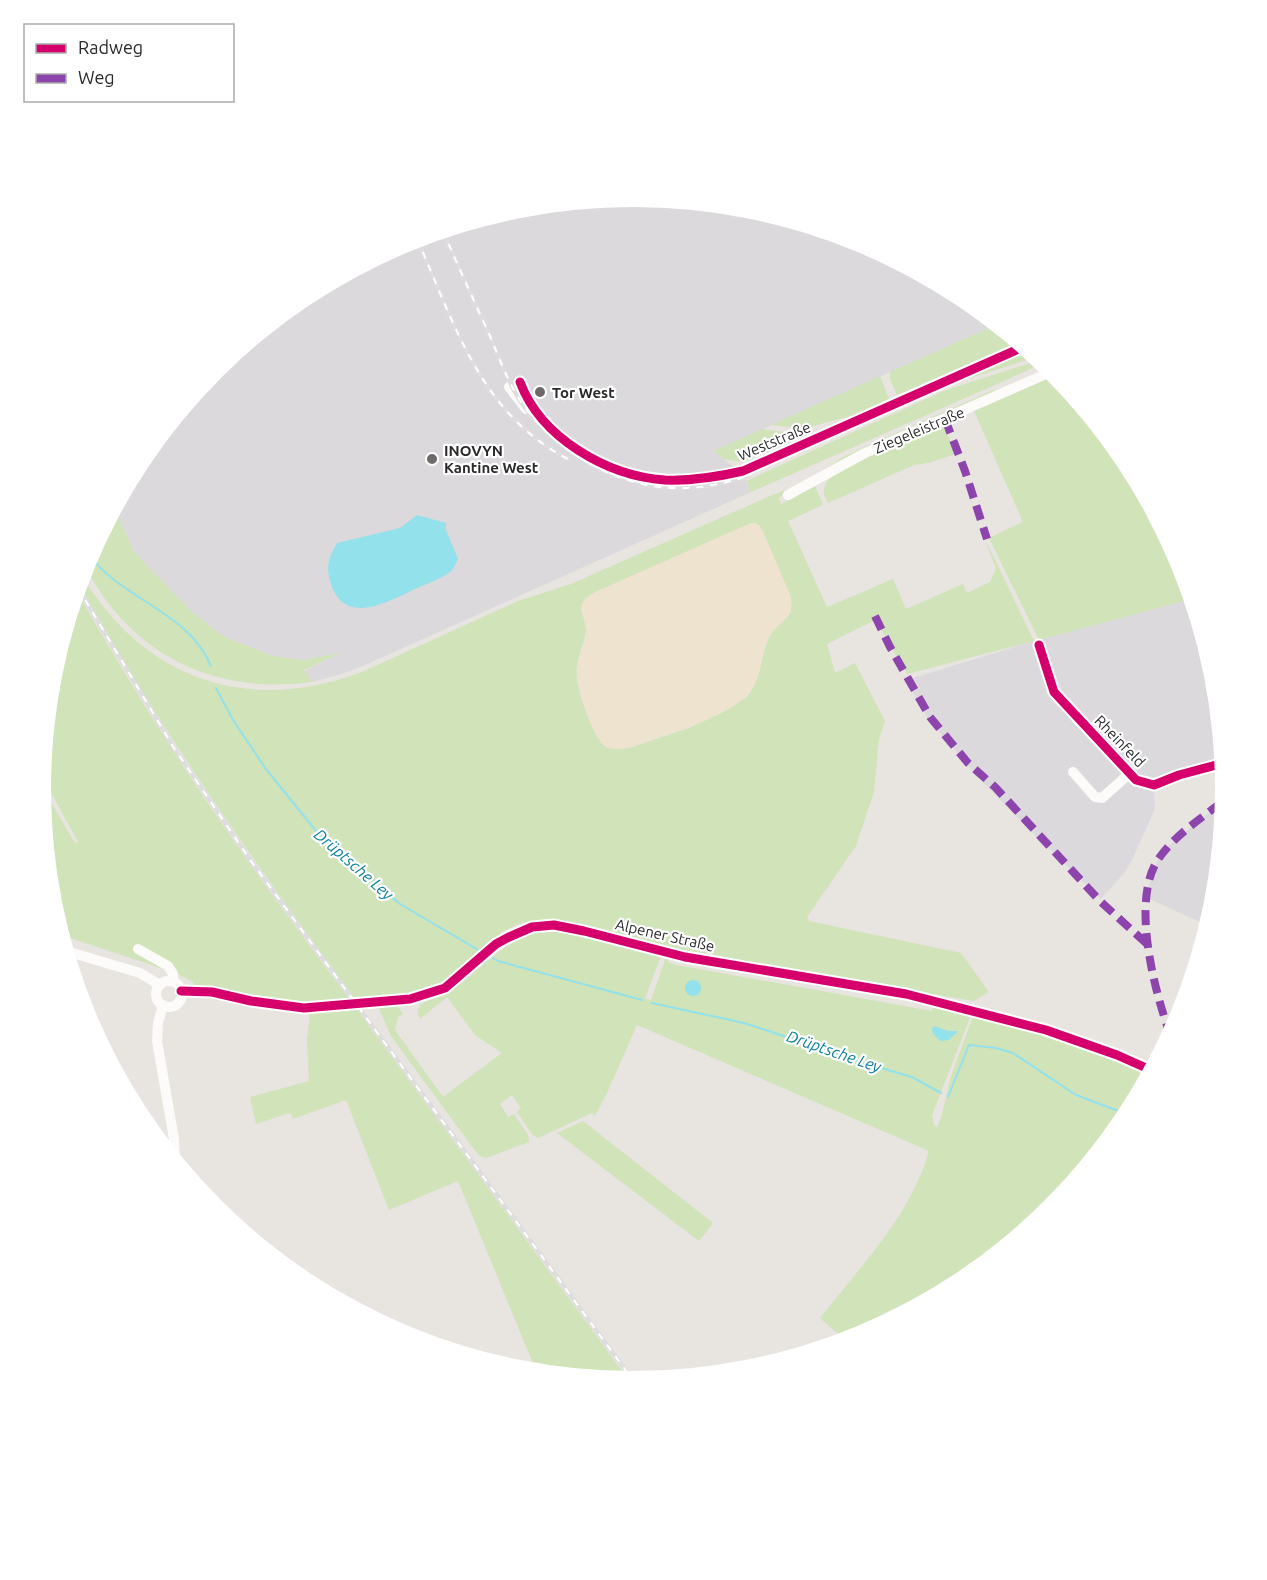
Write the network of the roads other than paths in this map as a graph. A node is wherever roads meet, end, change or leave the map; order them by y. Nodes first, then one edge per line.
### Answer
1 (1015, 350) edge
2 (1042, 376) edge
3 (514, 385) dead end
4 (788, 495) dead end
5 (1039, 645) dead end
6 (1215, 765) edge
7 (1073, 772) dead end
8 (1129, 774) junction
9 (138, 949) dead end
10 (75, 954) edge
11 (172, 982) junction
12 (160, 985) junction
13 (181, 992) junction
14 (163, 1005) junction
15 (1145, 1068) edge
16 (174, 1149) edge

1 - 3 street, Weststraße
2 - 4 street, Ziegeleistraße
5 - 8 street, Rheinfeld
6 - 8 street, Rheinfeld
7 - 8 street, Rheinfeld
9 - 11 street
10 - 12 street
11 - 12 street
11 - 13 street
12 - 14 street
13 - 14 street
13 - 15 street, Alpener Straße
14 - 16 street

